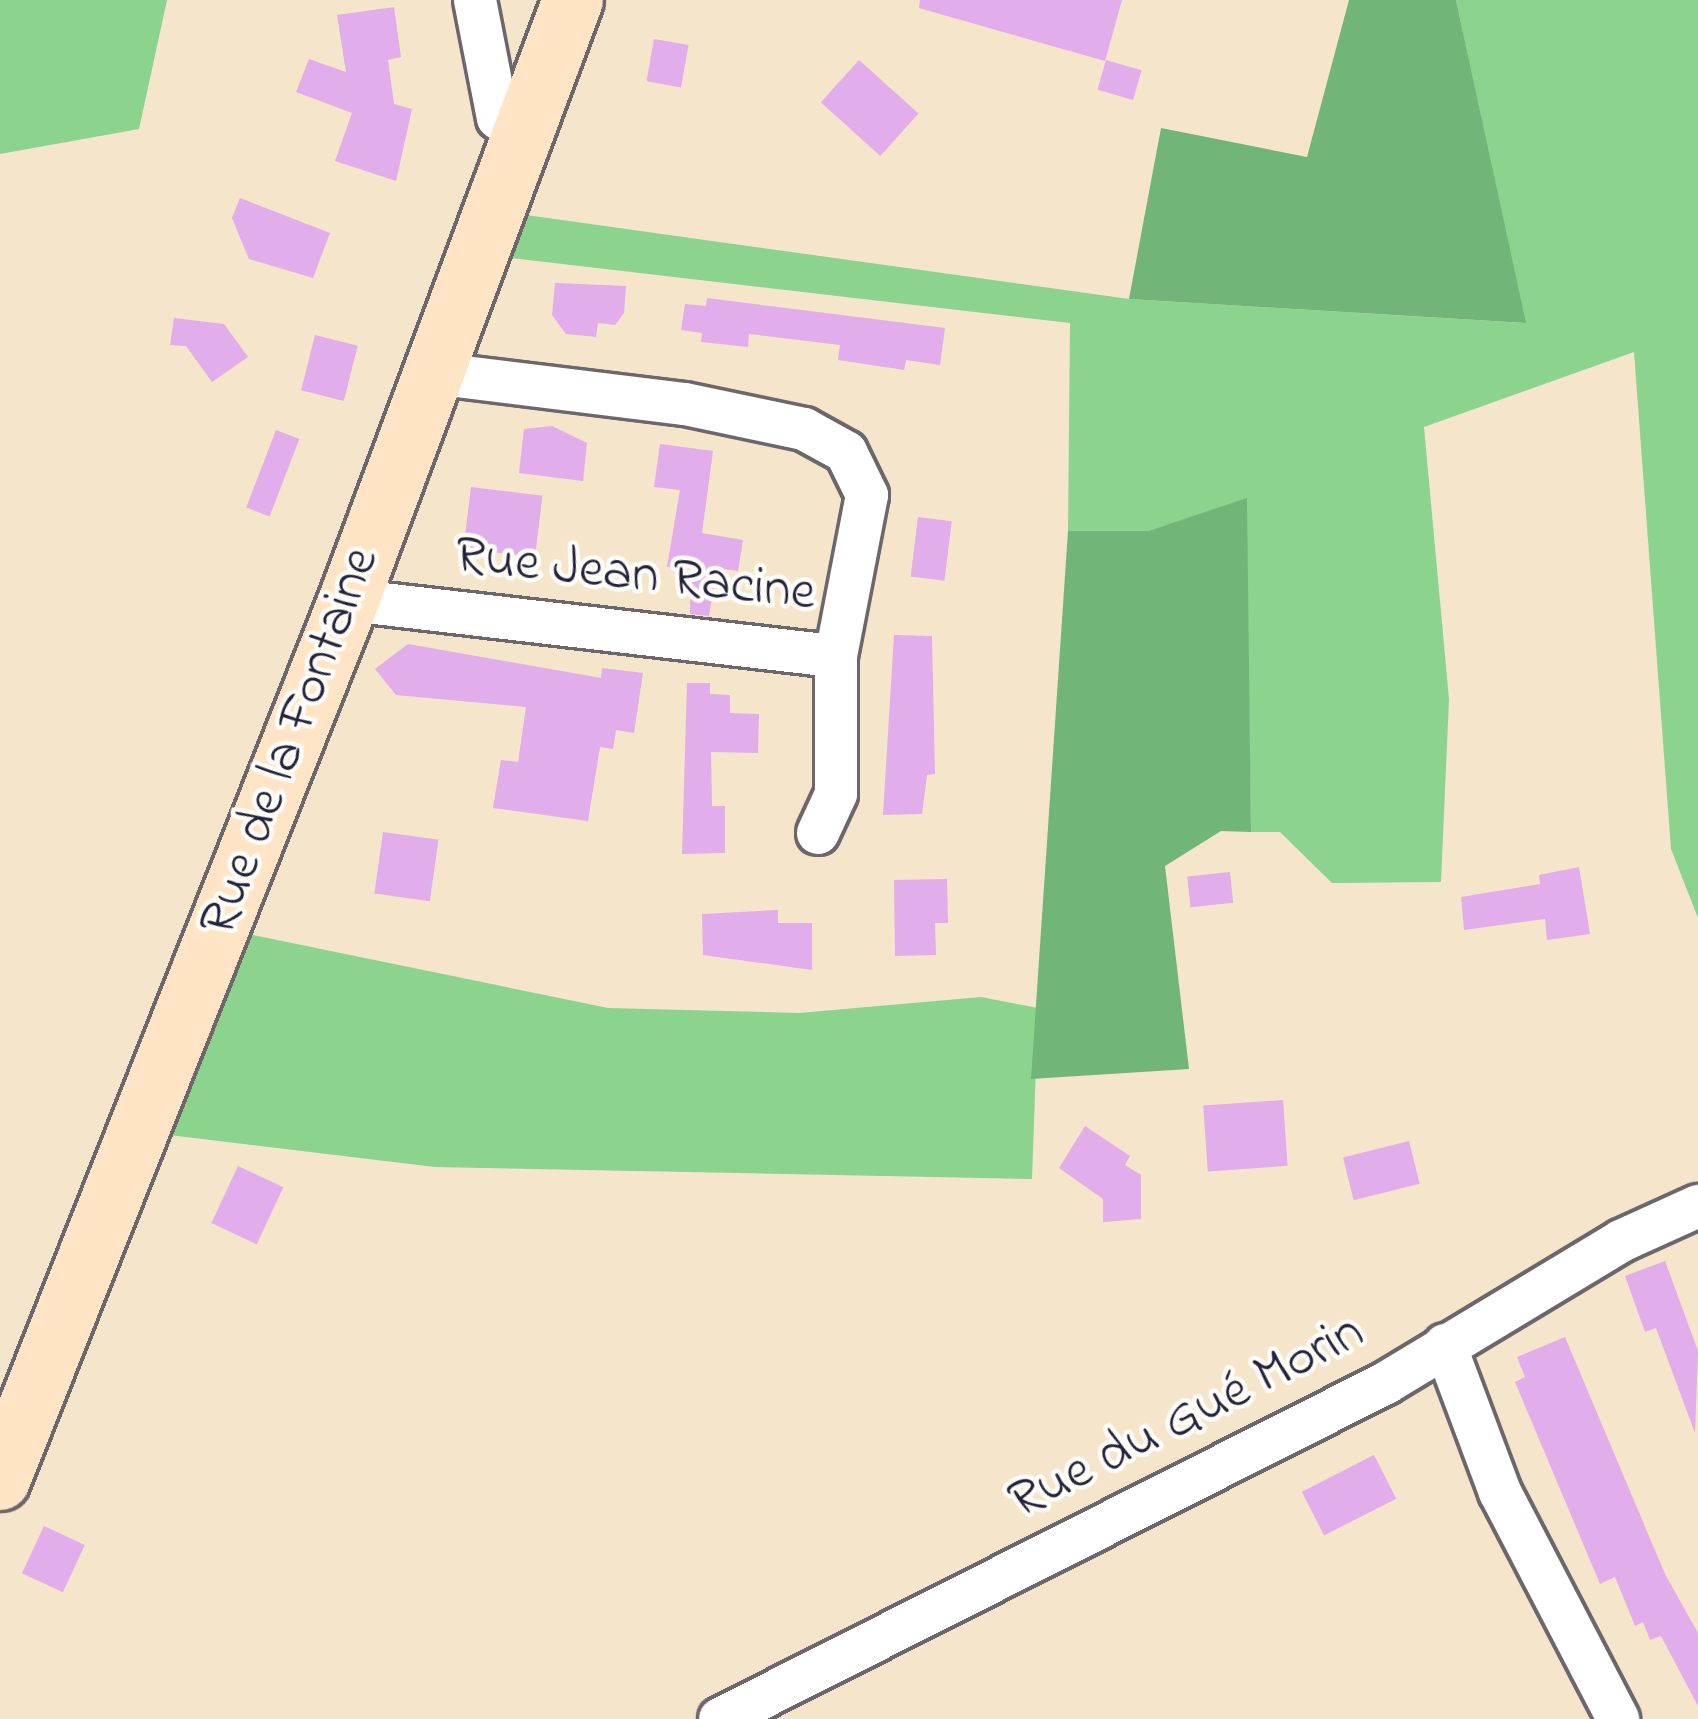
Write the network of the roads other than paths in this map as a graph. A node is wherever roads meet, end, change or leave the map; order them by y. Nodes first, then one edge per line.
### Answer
1 (475, 0) edge
2 (573, 0) edge
3 (520, 134) junction
4 (432, 373) junction
5 (349, 600) junction
6 (836, 656) junction
7 (818, 832) dead end
8 (1698, 1206) edge
9 (1445, 1345) junction
10 (0, 1480) edge
11 (720, 1719) edge
12 (1618, 1719) edge

1 - 3 street
2 - 3 street, Rue de la Fontaine
3 - 4 street, Rue de la Fontaine
4 - 5 street, Rue de la Fontaine
4 - 6 street, Rue Jean Racine
5 - 6 street, Rue Jean Racine
5 - 10 street, Rue de la Fontaine
6 - 7 street, Rue Jean Racine
8 - 9 street, Rue du Gué Morin
9 - 11 street, Rue du Gué Morin
9 - 12 street

